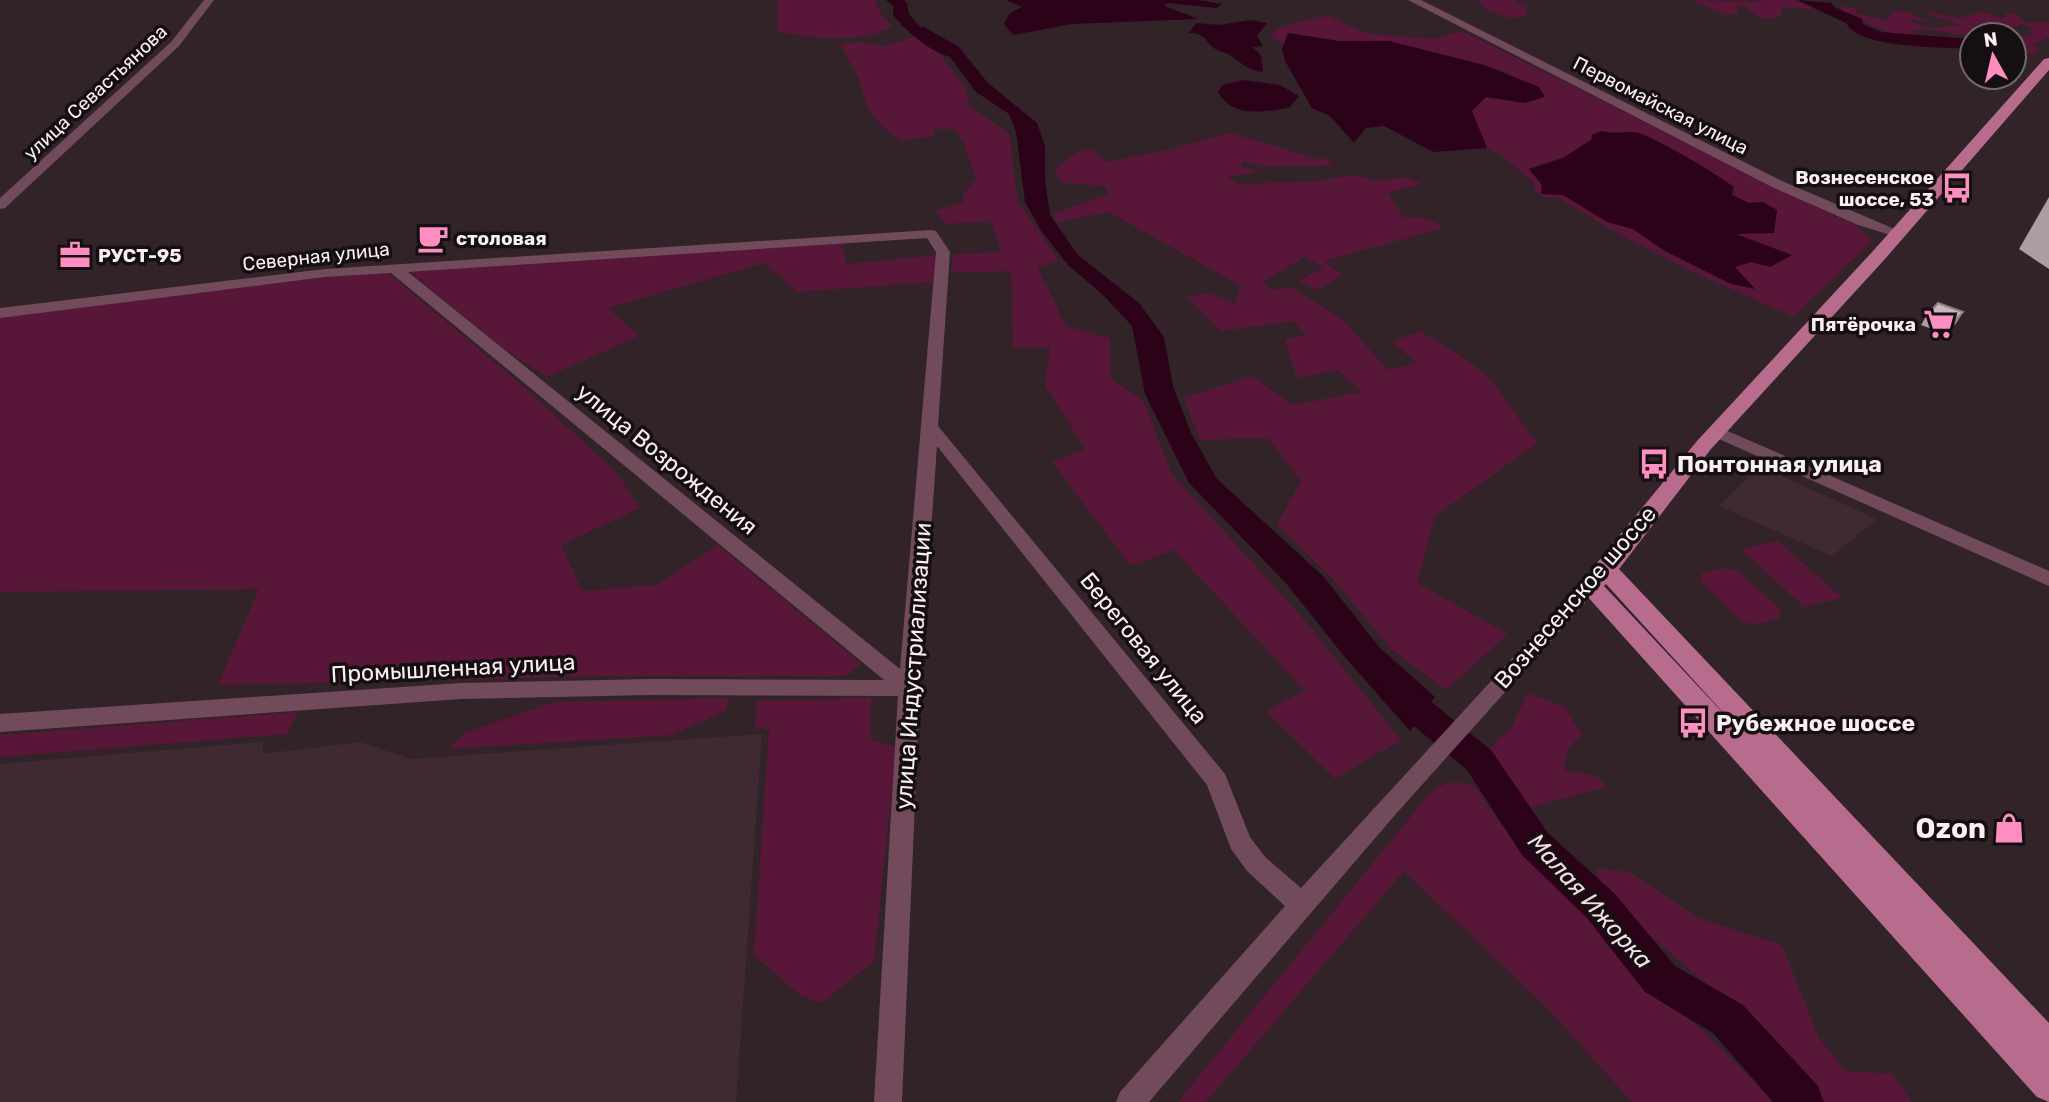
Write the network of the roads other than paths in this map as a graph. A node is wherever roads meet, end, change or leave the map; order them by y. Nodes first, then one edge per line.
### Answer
1 (209, 0) edge
2 (1413, 0) edge
3 (2049, 62) edge
4 (0, 205) edge
5 (1897, 233) junction
6 (931, 234) joint
7 (394, 268) junction
8 (0, 313) edge
9 (931, 428) junction
10 (1716, 431) junction
11 (1598, 578) junction
12 (2049, 579) edge
13 (909, 688) junction
14 (0, 723) edge
15 (1303, 906) junction
16 (2049, 1045) edge
17 (2049, 1085) edge
18 (888, 1102) edge
19 (1130, 1102) edge

1 - 4 street, улица Севастьянова
2 - 5 street, Первомайская улица
3 - 5 main road, Вознесенское шоссе
5 - 10 main road, Вознесенское шоссе
6 - 7 street, Северная улица
6 - 9 street, улица Индустриализации
7 - 8 street, Северная улица
7 - 13 street, улица Возрождения
9 - 13 street, улица Индустриализации
9 - 15 street, Береговая улица
10 - 11 main road, Вознесенское шоссе
10 - 12 street
11 - 15 street, Вознесенское шоссе
11 - 16 main road
11 - 17 main road
13 - 14 street, Промышленная улица
13 - 18 street, улица Индустриализации
15 - 19 street, Вознесенское шоссе

